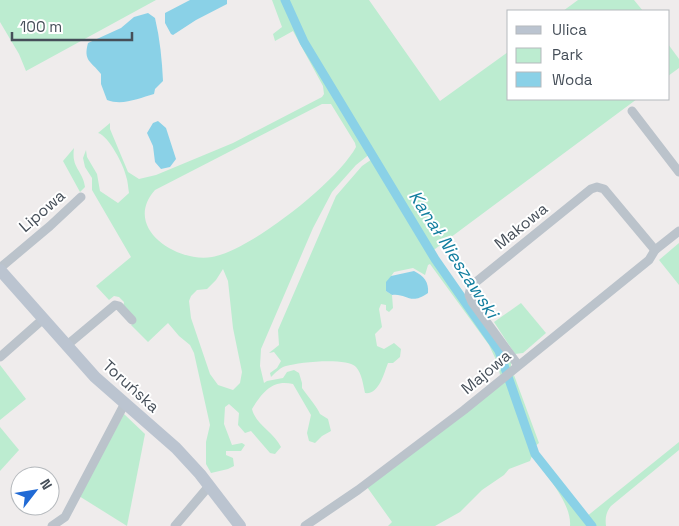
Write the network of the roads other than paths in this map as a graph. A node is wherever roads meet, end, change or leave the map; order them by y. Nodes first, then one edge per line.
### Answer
1 (632, 111) dead end
2 (679, 172) edge
3 (81, 197) dead end
4 (679, 231) edge
5 (655, 250) junction
6 (0, 269) edge
7 (42, 320) junction
8 (132, 320) dead end
9 (66, 346) junction
10 (0, 357) edge
11 (518, 365) junction
12 (125, 403) junction
13 (209, 486) junction
14 (236, 524) edge
15 (52, 526) edge
16 (175, 526) edge
17 (305, 526) edge

1 - 2 street
3 - 6 street, Lipowa
4 - 5 street, Majowa
5 - 11 street, Majowa
5 - 11 street, Makowa
6 - 7 main road, Toruńska
7 - 9 main road, Toruńska
7 - 10 street
8 - 9 street
9 - 12 main road, Toruńska
11 - 17 street, Majowa
12 - 13 main road, Toruńska
12 - 15 street
13 - 14 main road, Toruńska
13 - 16 street

